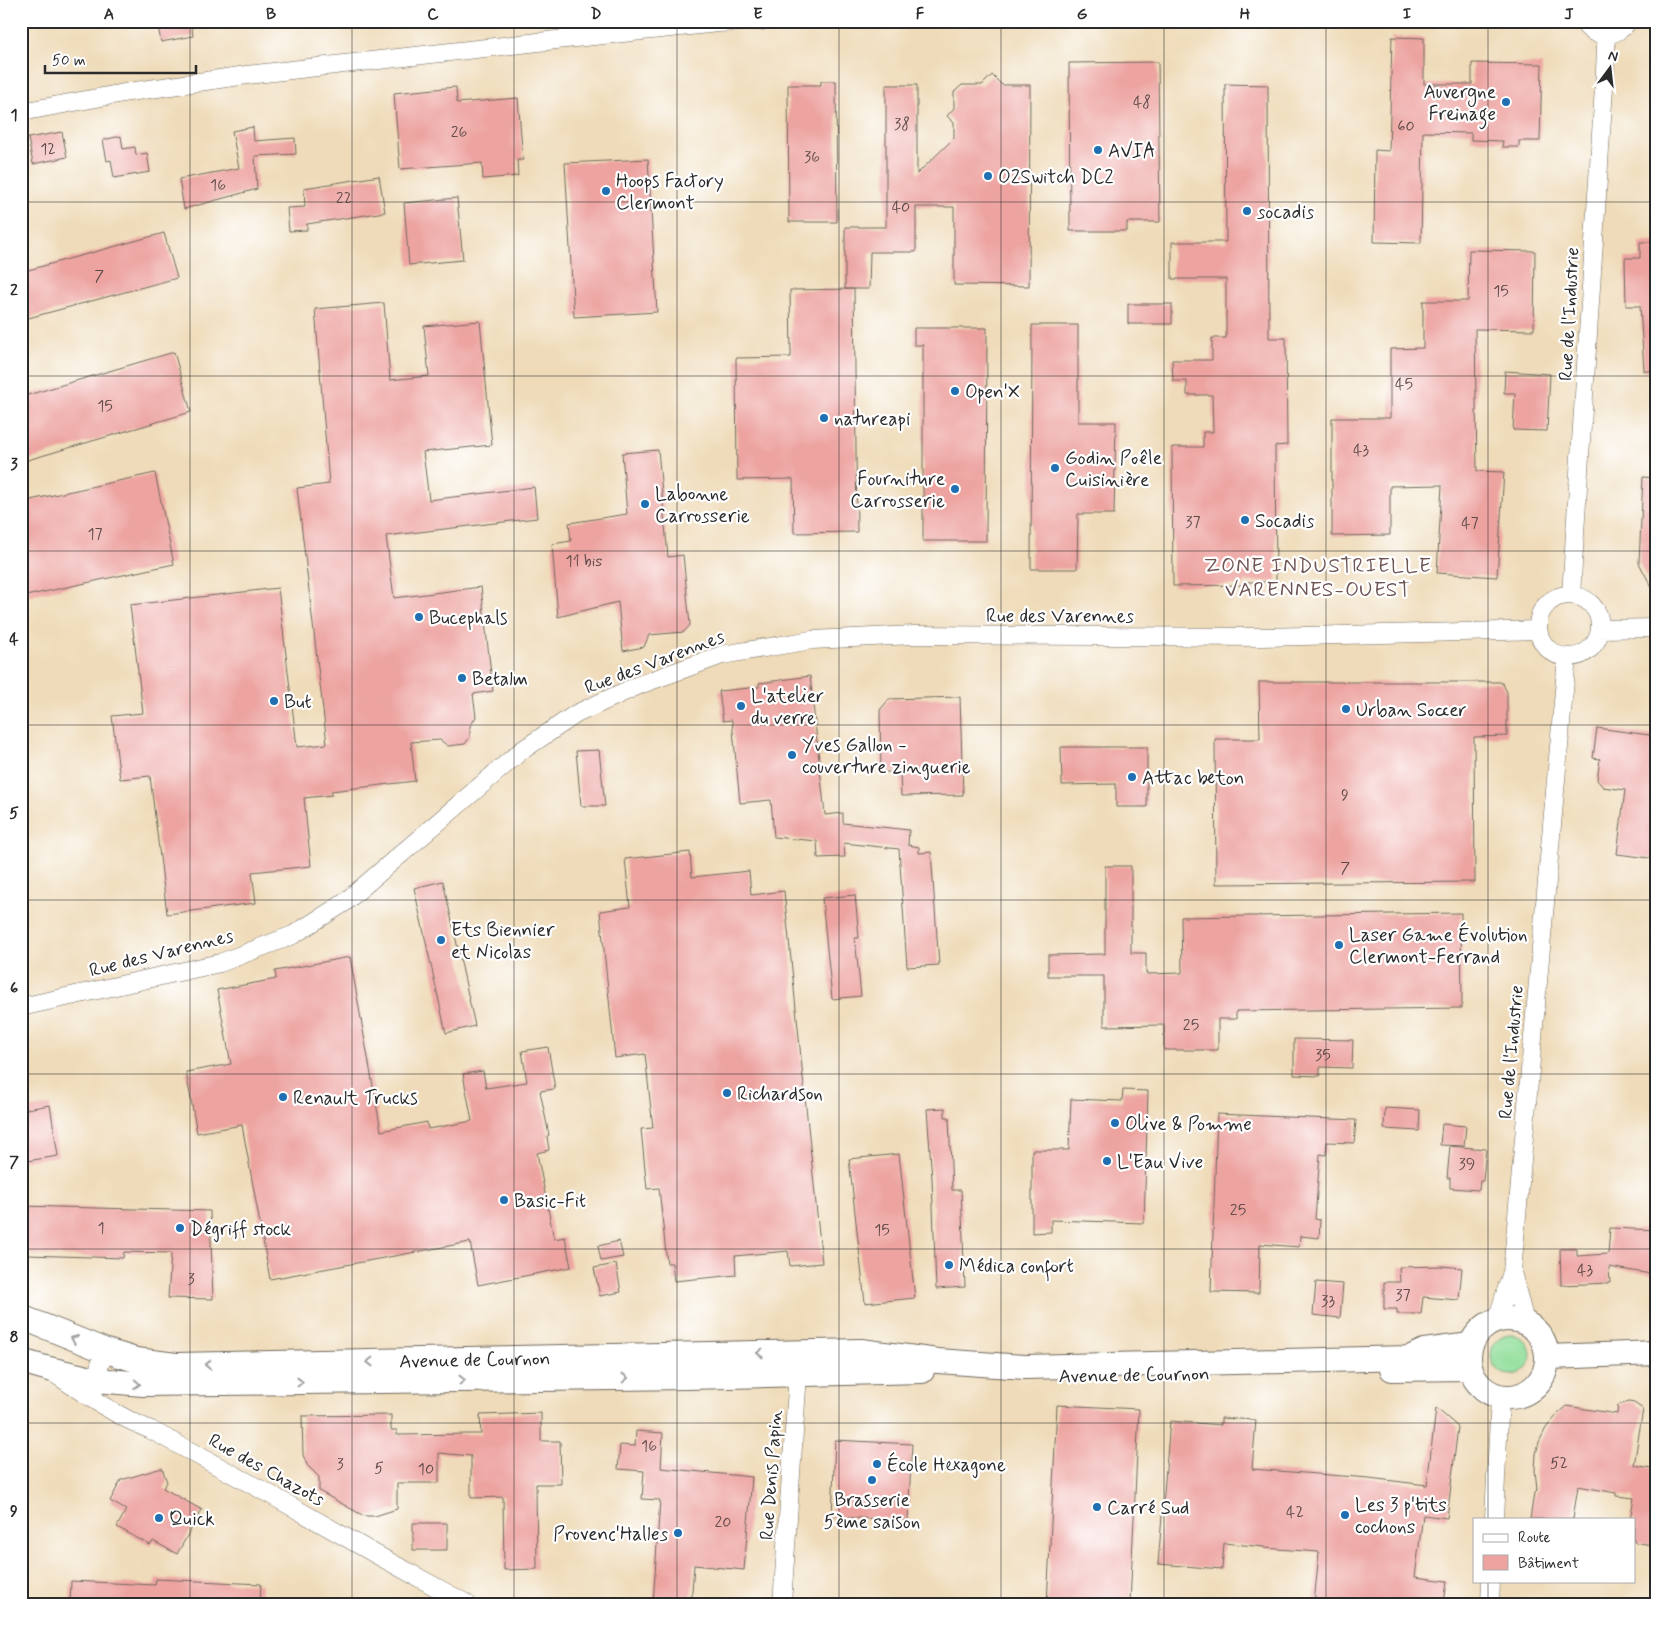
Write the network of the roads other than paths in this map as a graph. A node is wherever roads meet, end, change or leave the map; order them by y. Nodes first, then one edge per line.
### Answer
1 (761, 21) edge
2 (1584, 21) edge
3 (1628, 21) edge
4 (1604, 35) junction
5 (21, 112) edge
6 (1572, 595) junction
7 (1657, 628) edge
8 (1600, 629) junction
9 (1538, 630) junction
10 (1567, 657) junction
11 (21, 1007) edge
12 (1512, 1272) junction
13 (21, 1317) edge
14 (1497, 1320) junction
15 (1525, 1322) junction
16 (106, 1351) junction
17 (785, 1352) junction
18 (1657, 1353) edge
19 (1470, 1356) junction
20 (1548, 1357) junction
21 (21, 1360) edge
22 (938, 1361) junction
23 (49, 1369) junction
24 (21, 1370) edge
25 (798, 1374) junction
26 (95, 1390) junction
27 (1500, 1397) junction
28 (1494, 1518) edge
29 (1491, 1582) edge
30 (467, 1604) edge
31 (782, 1604) edge
32 (1490, 1604) edge

1 - 5 street
2 - 4 street
3 - 4 street
4 - 6 street, Rue de l'Industrie
6 - 8 street
6 - 9 street
7 - 8 street
8 - 10 street
9 - 10 street
9 - 11 street, Rue des Varennes
10 - 12 street, Rue de l'Industrie
12 - 14 street, Rue de l'Industrie
12 - 15 street, Rue de l'Industrie
16 -> 13 main road, Avenue de Cournon
14 - 15 main road
14 - 19 main road
15 - 20 main road
17 -> 16 main road, Avenue de Cournon
16 - 26 street
17 - 22 main road, Avenue de Cournon
17 - 25 street
18 - 20 main road
19 - 22 main road, Avenue de Cournon
19 - 25 main road, Avenue de Cournon
19 - 27 main road
20 - 27 main road
21 - 23 main road, Avenue de Cournon
22 - 25 street, Avenue de Cournon
23 - 24 main road
23 - 26 main road, Avenue de Cournon
26 -> 25 main road, Avenue de Cournon
25 - 31 street, Rue Denis Papin
26 - 30 street, Rue des Chazots
27 - 28 street
29 - 32 street

